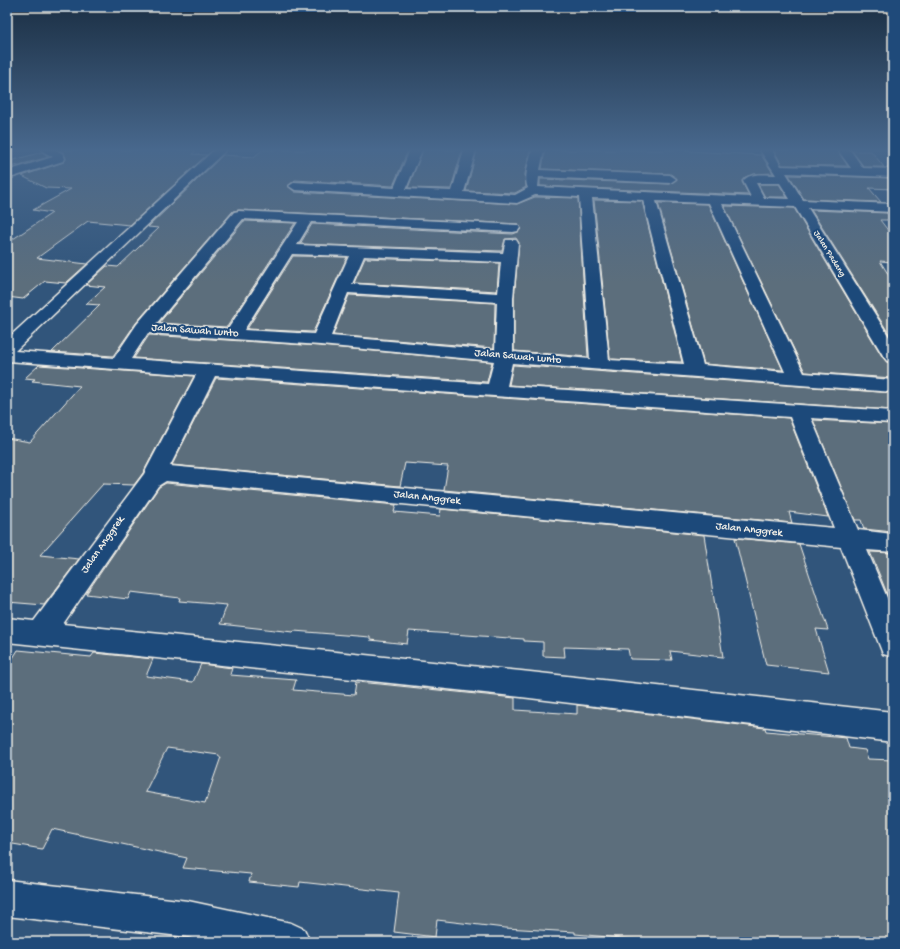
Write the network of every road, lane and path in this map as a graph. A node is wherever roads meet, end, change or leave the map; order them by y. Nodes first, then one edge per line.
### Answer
1 (173, 194) edge
2 (447, 194) edge
3 (526, 194) edge
4 (585, 194) edge
5 (591, 194) edge
6 (756, 194) edge
7 (792, 194) edge
8 (457, 195) joint
9 (649, 197) junction
10 (517, 199) junction
11 (714, 200) junction
12 (760, 202) junction
13 (798, 204) junction
14 (892, 210) edge
15 (307, 218) junction
16 (513, 228) junction
17 (287, 249) junction
18 (358, 253) junction
19 (510, 258) junction
20 (342, 288) junction
21 (505, 298) junction
22 (143, 328) junction
23 (233, 334) junction
24 (320, 340) junction
25 (7, 349) edge
26 (7, 356) edge
27 (504, 356) junction
28 (893, 357) edge
29 (118, 365) junction
30 (600, 365) junction
31 (695, 370) junction
32 (208, 371) junction
33 (798, 380) junction
34 (893, 386) edge
35 (496, 391) junction
36 (798, 411) junction
37 (893, 417) edge
38 (153, 477) junction
39 (850, 540) junction
40 (893, 543) edge
41 (7, 630) edge
42 (40, 634) junction
43 (893, 645) edge
44 (893, 727) edge
45 (7, 898) edge
46 (291, 942) edge

1 - 25 street
2 - 8 street
3 - 10 street
4 - 30 street
5 - 9 street
6 - 12 street
7 - 13 street, Jalan Padang
8 - 10 street
9 - 11 street
9 - 31 street
10 - 16 street
11 - 12 street
11 - 33 street
12 - 13 street
13 - 14 street
13 - 28 street, Jalan Padang
15 - 16 street
15 - 17 street
15 - 22 street
16 - 19 street
17 - 18 street
17 - 23 street
18 - 19 street
18 - 20 street
19 - 21 street
20 - 21 street
20 - 24 street
21 - 27 street
22 - 23 street, Jalan Sawah Lunto
22 - 29 street
23 - 24 street, Jalan Sawah Lunto
24 - 27 street, Jalan Sawah Lunto
26 - 29 street
27 - 30 street, Jalan Sawah Lunto
27 - 35 street
29 - 32 street
30 - 31 street, Jalan Sawah Lunto
31 - 33 street, Jalan Sawah Lunto
32 - 35 street
32 - 38 street
33 - 34 street, Jalan Sawah Lunto
35 - 36 street
36 - 37 street
36 - 39 street
38 - 39 street, Jalan Anggrek
38 - 42 street, Jalan Anggrek
39 - 40 street, Jalan Anggrek
39 - 43 street
41 - 42 street
42 - 44 street
45 - 46 street

